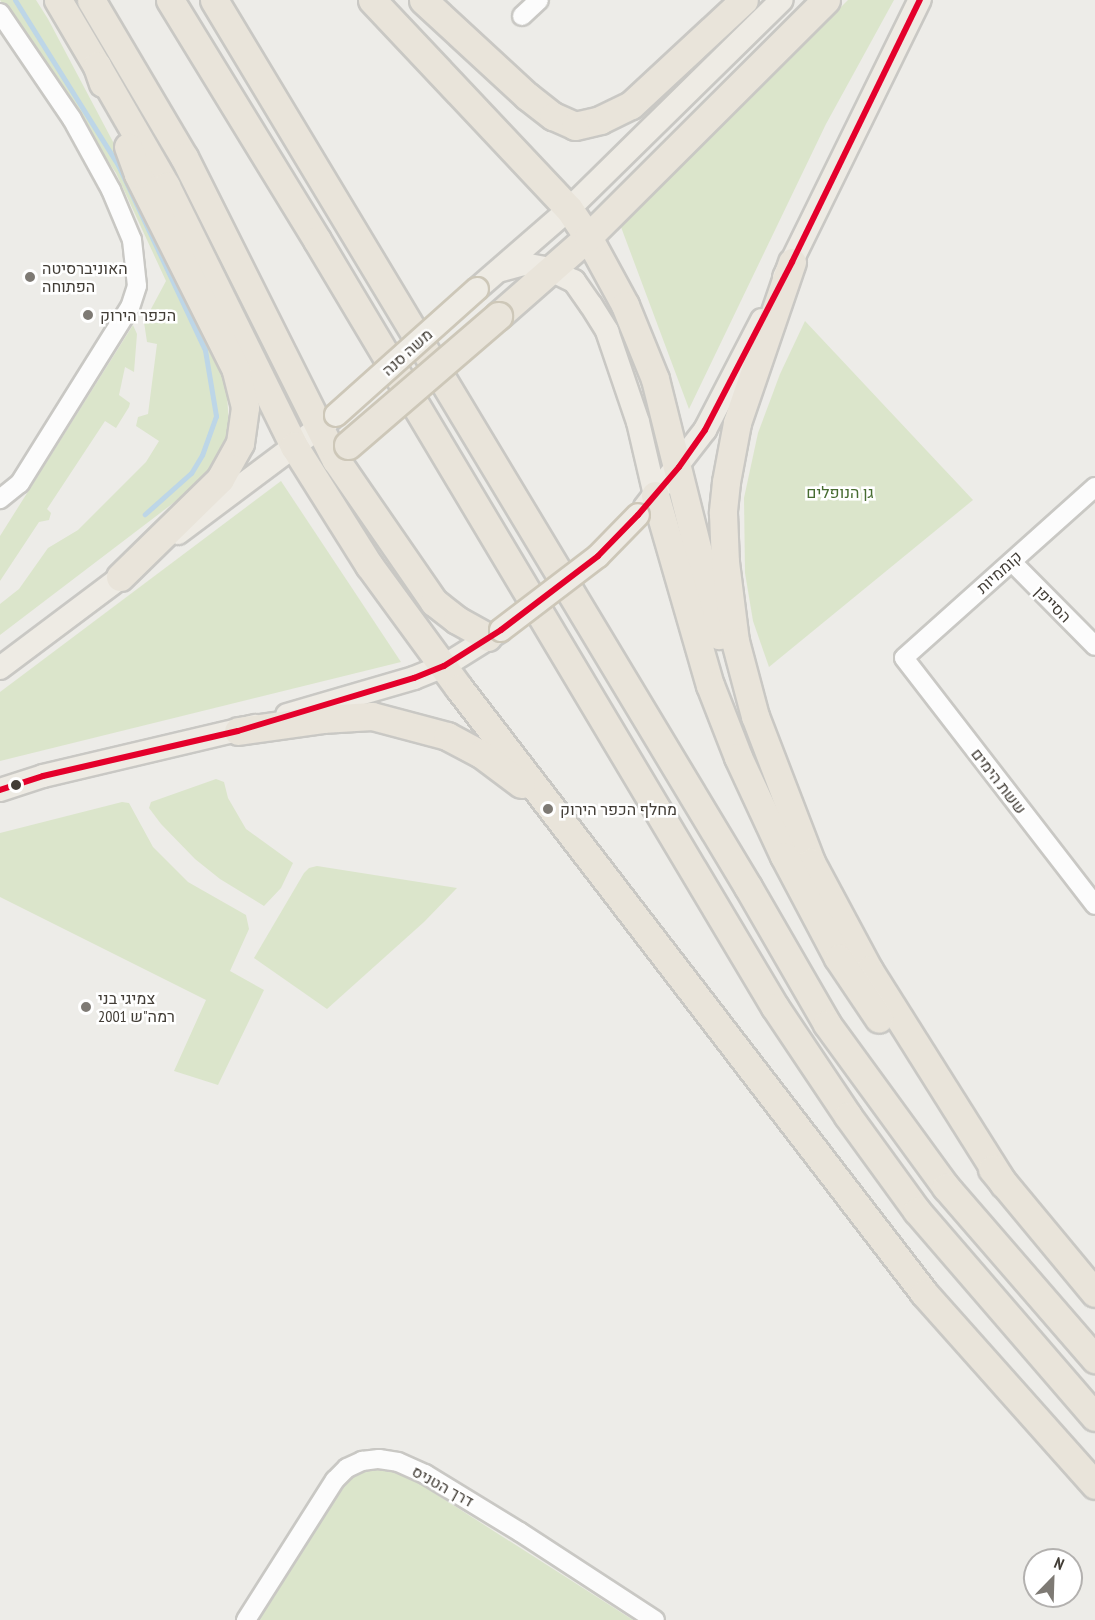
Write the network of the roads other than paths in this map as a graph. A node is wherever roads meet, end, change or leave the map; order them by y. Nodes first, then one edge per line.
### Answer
1 (58, 0) edge
2 (91, 0) edge
3 (170, 0) edge
4 (214, 0) edge
5 (372, 0) edge
6 (423, 0) edge
7 (539, 0) edge
8 (744, 0) edge
9 (782, 0) edge
10 (826, 0) edge
11 (920, 0) edge
12 (0, 13) edge
13 (522, 16) dead end
14 (97, 66) junction
15 (569, 209) junction
16 (588, 237) junction
17 (792, 262) junction
18 (549, 269) junction
19 (500, 270) junction
20 (328, 421) junction
21 (294, 446) junction
22 (342, 452) junction
23 (679, 467) junction
24 (1095, 487) edge
25 (0, 499) edge
26 (330, 503) junction
27 (647, 505) junction
28 (1012, 562) junction
29 (120, 578) junction
30 (494, 634) junction
31 (1095, 646) edge
32 (24, 649) junction
33 (904, 658) joint
34 (0, 659) edge
35 (444, 666) junction
36 (0, 668) edge
37 (755, 716) junction
38 (237, 731) junction
39 (0, 790) edge
40 (550, 807) junction
41 (1095, 905) edge
42 (1004, 1184) junction
43 (1095, 1293) edge
44 (1095, 1359) edge
45 (1095, 1417) edge
46 (1095, 1485) edge
47 (246, 1620) edge
48 (655, 1620) edge

1 - 14 highway
2 - 20 highway
3 - 45 highway
4 - 44 highway
5 - 15 highway
6 - 8 highway
7 - 13 street
9 - 15 main road, משה סנה
10 - 16 highway
11 - 17 main road
12 - 25 street
14 - 21 highway
14 - 29 highway
15 - 16 highway
15 - 19 main road, משה סנה
16 - 18 highway
16 - 23 highway
17 - 23 main road
17 - 37 highway
18 - 19 main road
18 - 22 highway, bridge
18 - 27 main road
19 - 20 main road, משה סנה, bridge
20 - 21 main road, משה סנה
20 - 22 highway
21 - 26 highway
21 - 29 main road, משה סנה
22 - 26 highway
22 - 30 highway
23 - 27 main road
23 - 37 highway
24 - 28 street, קוממיות
26 - 35 highway
27 - 30 main road, bridge
27 - 42 highway
28 - 31 street, הסייפן
28 - 33 street, קוממיות
29 - 32 main road, משה סנה
30 - 35 main road
32 - 34 street
32 - 36 main road, משה סנה
33 - 41 street, ששת הימים
35 - 38 main road
35 - 40 highway
37 - 42 highway
38 - 39 main road
38 - 40 highway
40 - 46 highway
42 - 43 highway
47 - 48 street, דרך הטניס

